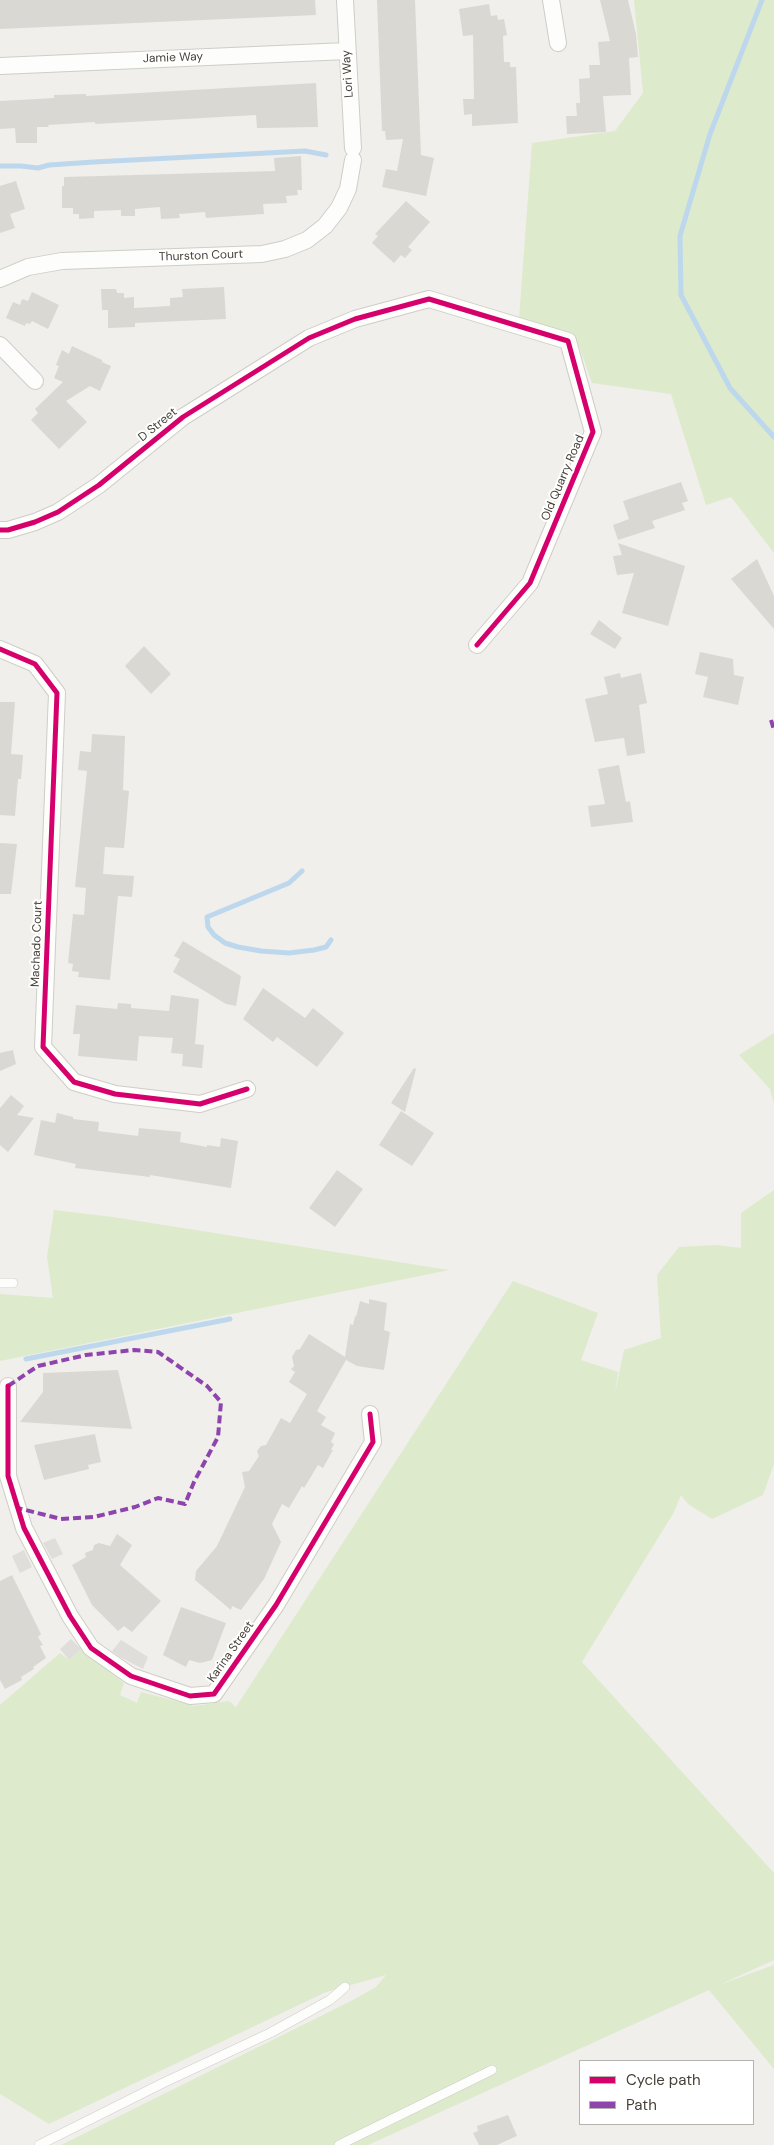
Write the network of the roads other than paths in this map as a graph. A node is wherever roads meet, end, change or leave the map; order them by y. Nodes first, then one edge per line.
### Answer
1 (345, 0) edge
2 (551, 0) edge
3 (558, 43) dead end
4 (347, 51) junction
5 (0, 66) edge
6 (353, 154) joint
7 (0, 279) edge
8 (355, 319) joint
9 (0, 345) edge
10 (35, 381) dead end
11 (0, 530) edge
12 (477, 645) dead end
13 (0, 649) edge
14 (247, 1089) dead end
15 (0, 1283) edge
16 (13, 1283) dead end
17 (8, 1386) dead end
18 (370, 1414) dead end
19 (4, 1477) edge
20 (345, 1987) dead end
21 (492, 2070) dead end
22 (39, 2145) edge
23 (339, 2145) edge

1 - 4 street, Lori Way
2 - 3 street
4 - 5 street, Jamie Way
4 - 6 street, Lori Way
6 - 7 street, Thurston Court
8 - 11 street, D Street
8 - 12 street, Old Quarry Road
9 - 10 street
13 - 14 street, Machado Court
15 - 16 lane
17 - 19 street, Karina Street
18 - 19 street, Karina Street
20 - 22 lane
21 - 23 lane

